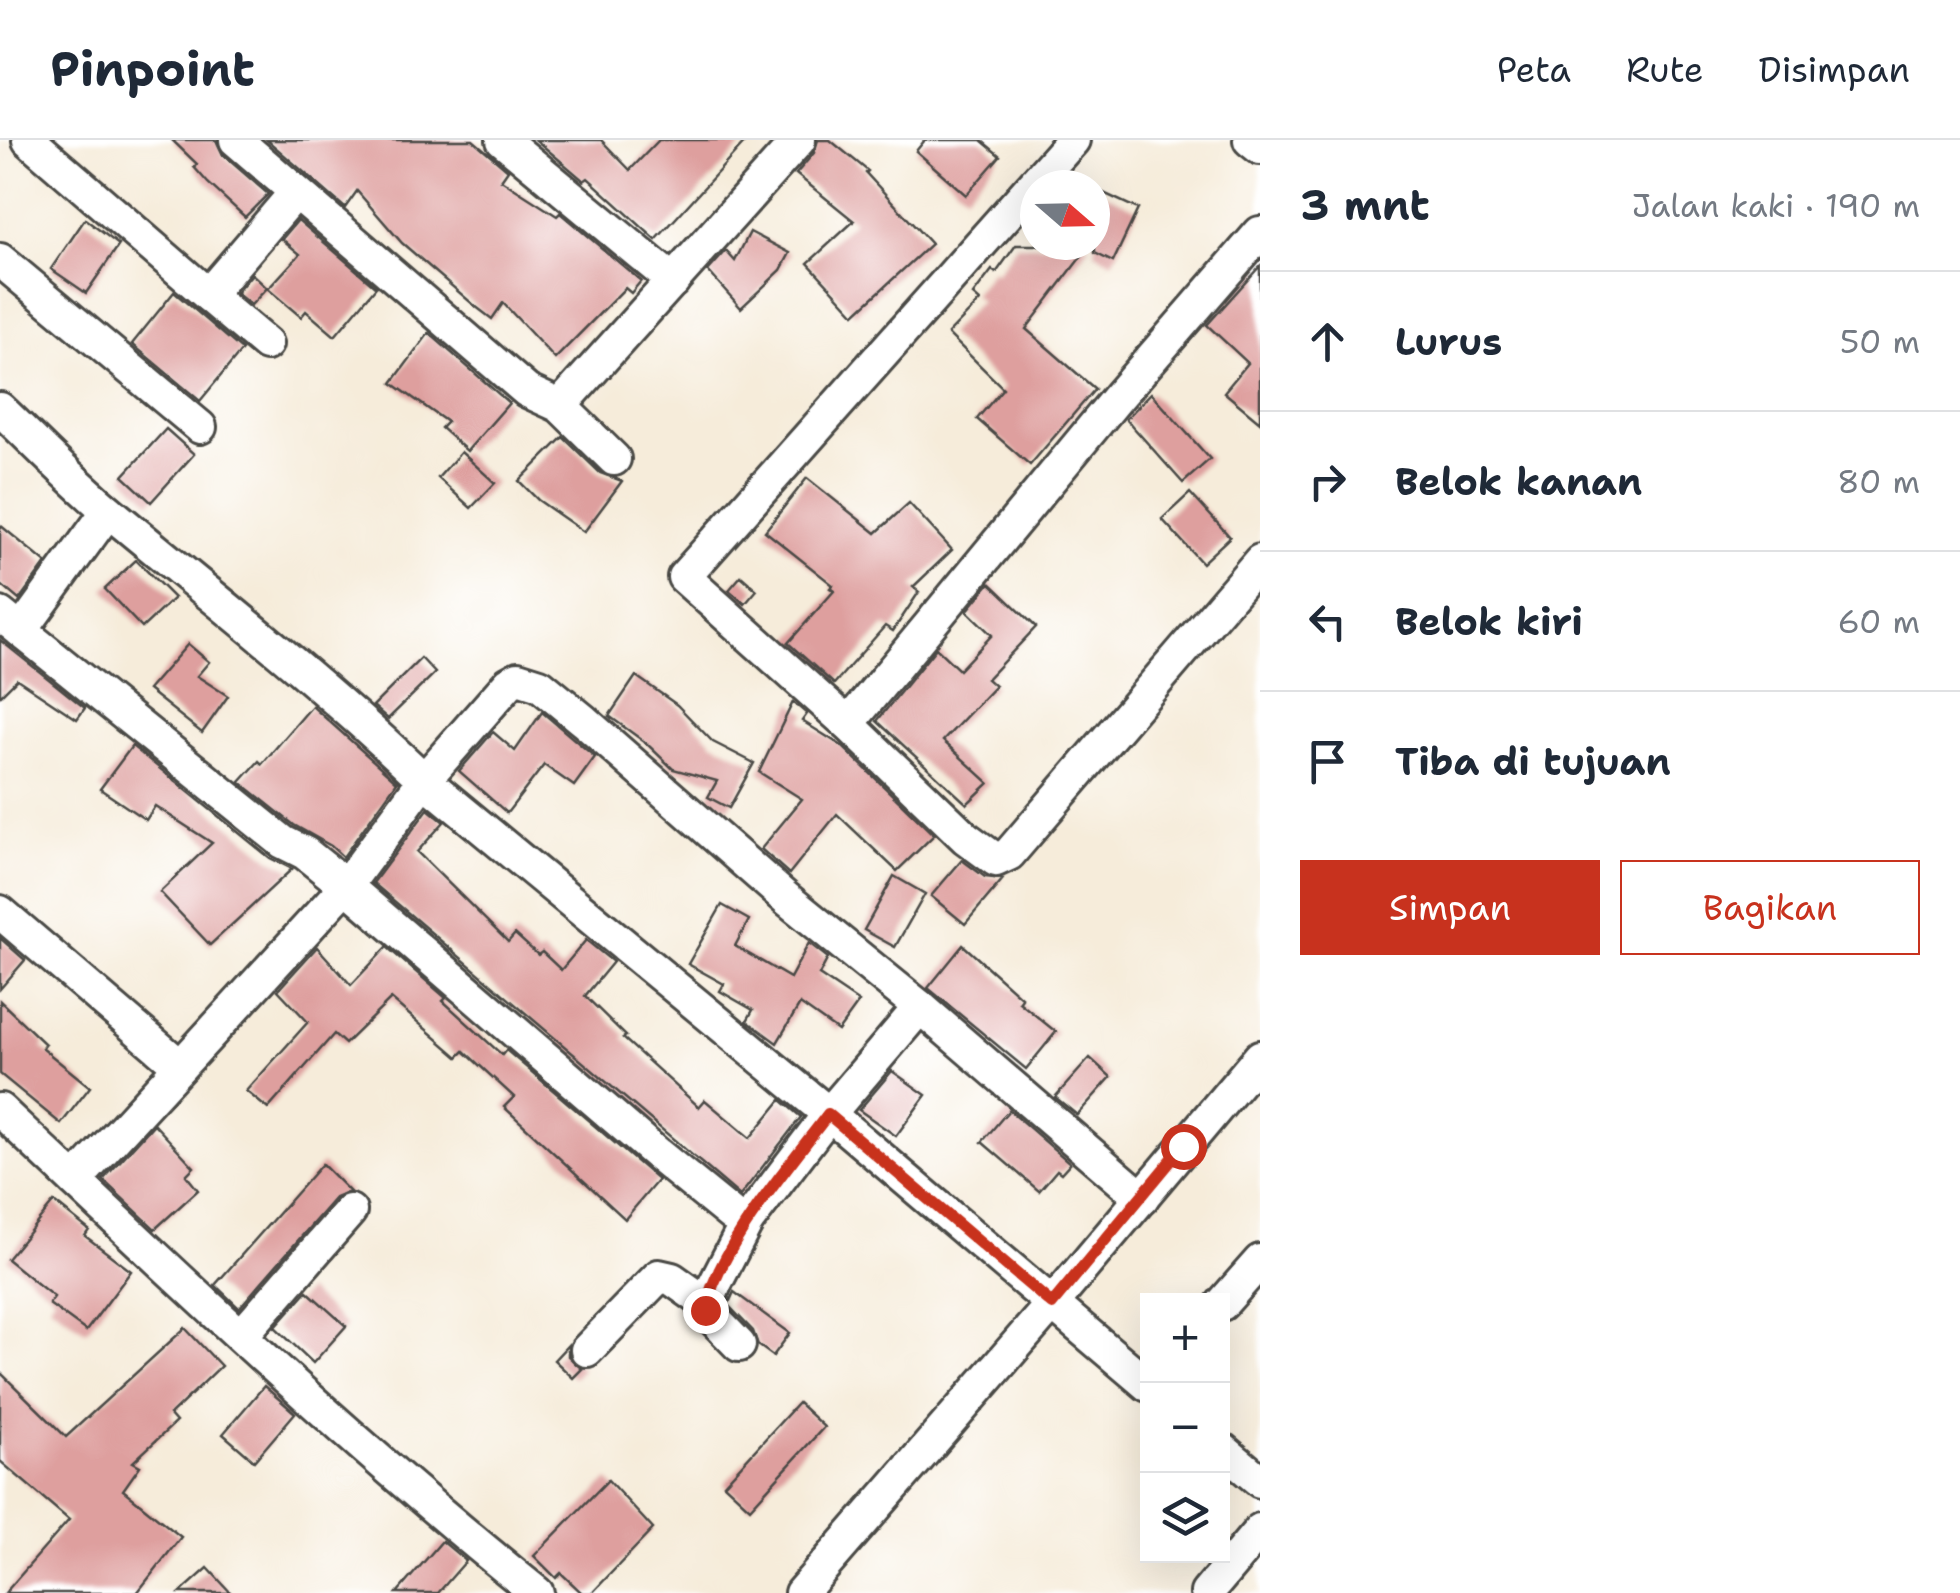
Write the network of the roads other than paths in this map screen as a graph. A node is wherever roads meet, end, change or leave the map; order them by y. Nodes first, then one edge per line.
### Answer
1 (29, 140) edge
2 (236, 140) edge
3 (504, 140) edge
4 (798, 140) edge
5 (1073, 140) edge
6 (1250, 140) edge
7 (1260, 148) edge
8 (296, 192) junction
9 (1260, 233) edge
10 (0, 260) edge
11 (673, 281) junction
12 (208, 294) junction
13 (266, 344) dead end
14 (560, 406) junction
15 (0, 409) edge
16 (200, 427) dead end
17 (614, 458) dead end
18 (108, 511) junction
19 (1260, 561) edge
20 (10, 622) edge
21 (848, 724) junction
22 (424, 780) junction
23 (346, 886) junction
24 (0, 912) edge
25 (920, 1007) junction
26 (1260, 1057) edge
27 (180, 1066) junction
28 (0, 1110) edge
29 (828, 1114) junction
30 (75, 1181) junction
31 (1142, 1198) junction
32 (350, 1212) dead end
33 (748, 1222) junction
34 (1260, 1261) edge
35 (1230, 1295) edge
36 (706, 1303) junction
37 (1052, 1304) junction
38 (242, 1335) junction
39 (739, 1344) dead end
40 (587, 1350) dead end
41 (1146, 1383) edge
42 (1230, 1456) edge
43 (1260, 1481) edge
44 (1260, 1530) edge
45 (537, 1593) edge
46 (802, 1593) edge
47 (1207, 1593) edge

1 - 12 street
2 - 8 street
3 - 11 street
4 - 11 street
5 - 21 street
6 - 7 street
8 - 12 street
8 - 14 street
9 - 21 street
10 - 16 street
11 - 14 street
12 - 13 street
14 - 17 street
15 - 18 street
18 - 20 street
18 - 22 street
19 - 21 street
20 - 23 street
22 - 23 street
22 - 25 street
22 - 29 street
23 - 27 street
23 - 33 street
24 - 27 street
25 - 29 street
25 - 31 street
26 - 31 street
27 - 30 street
28 - 30 street
29 - 33 street
29 - 37 street
30 - 38 street
31 - 37 street
32 - 38 street
33 - 36 street
34 - 35 street
36 - 39 street
36 - 40 street
37 - 41 street
37 - 46 street
38 - 45 street
42 - 43 street
44 - 47 street

